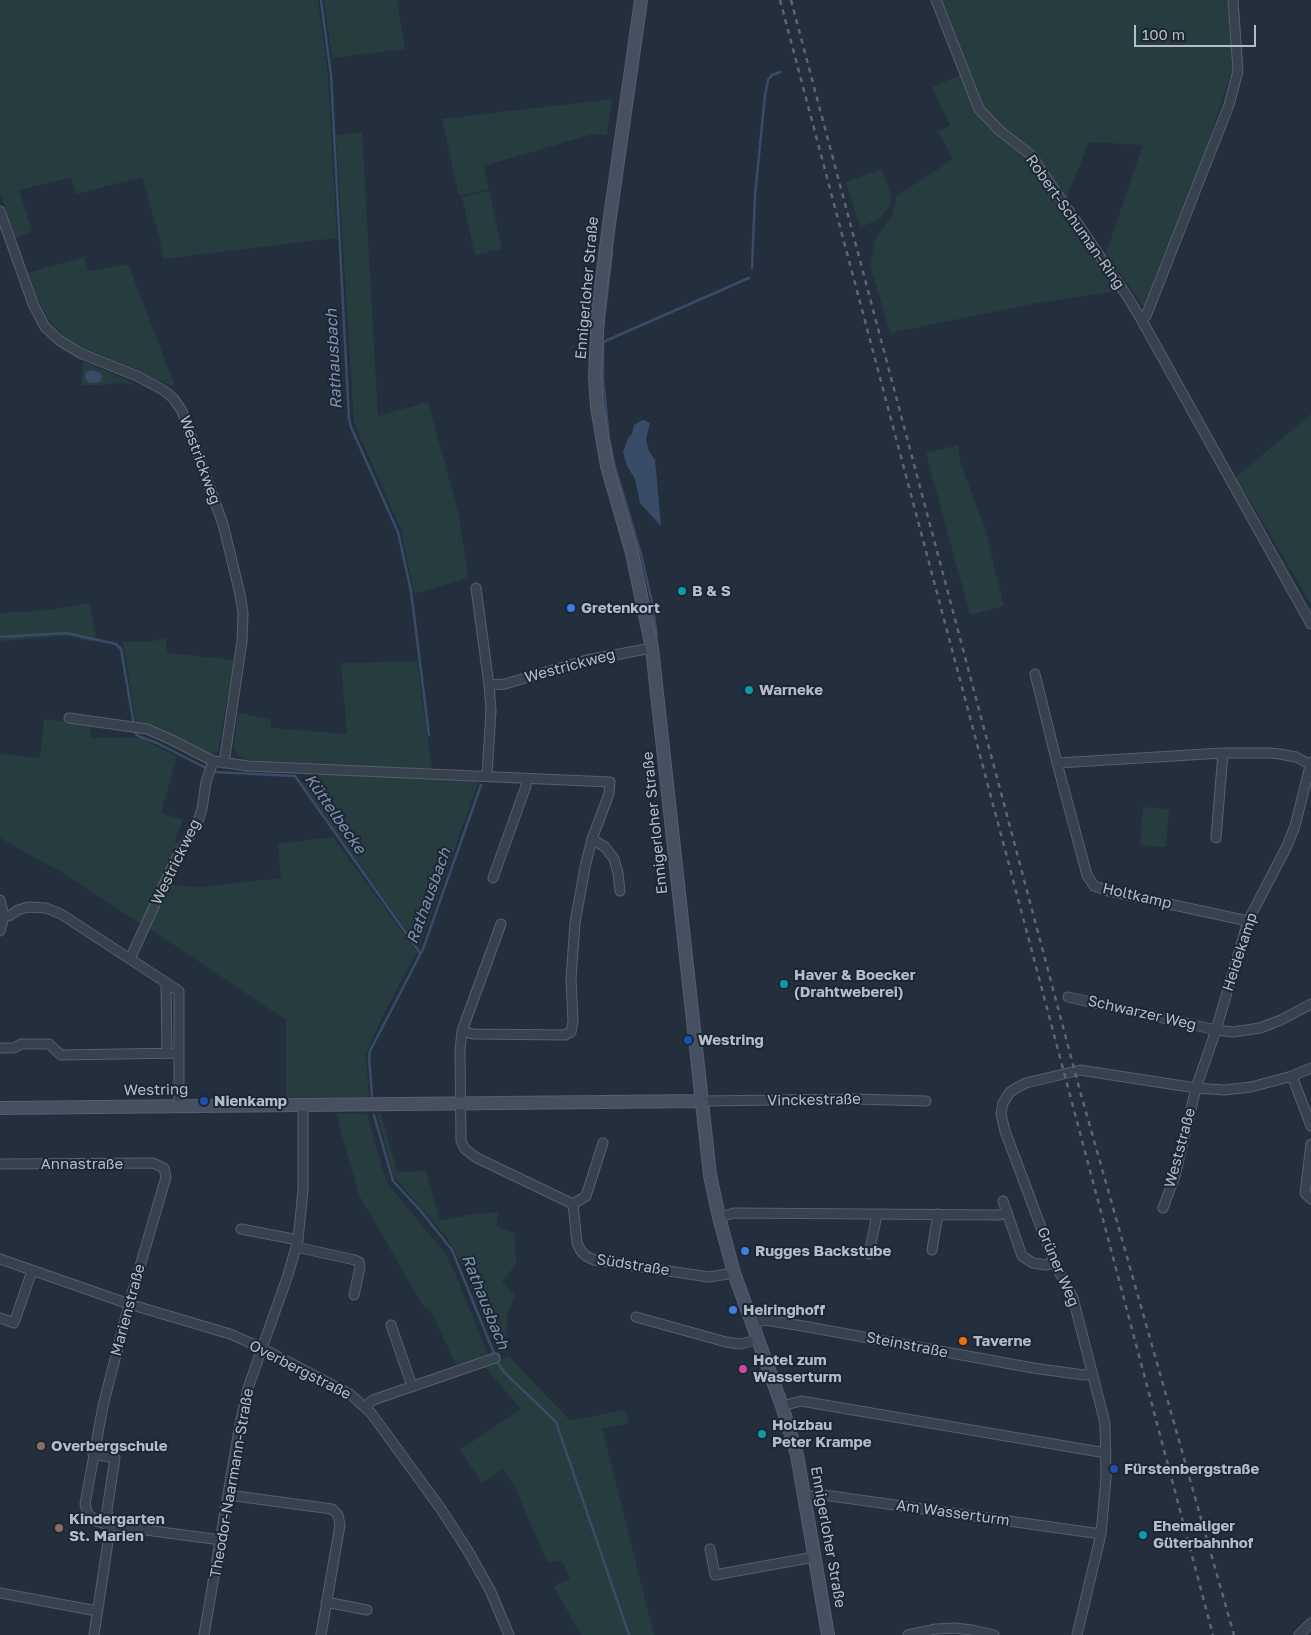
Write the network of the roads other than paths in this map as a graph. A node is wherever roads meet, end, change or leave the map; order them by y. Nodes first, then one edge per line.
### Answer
1 (641, 0) edge
2 (936, 0) edge
3 (1233, 0) edge
4 (0, 211) edge
5 (1141, 319) junction
6 (476, 588) dead end
7 (1311, 624) edge
8 (652, 648) junction
9 (1035, 674) dead end
10 (489, 685) junction
11 (69, 718) dead end
12 (1223, 753) junction
13 (213, 761) junction
14 (224, 763) junction
15 (1057, 763) junction
16 (1311, 764) edge
17 (487, 776) junction
18 (526, 779) junction
19 (1216, 838) dead end
20 (592, 839) junction
21 (494, 878) dead end
22 (620, 891) dead end
23 (0, 900) edge
24 (4, 916) junction
25 (1248, 921) junction
26 (501, 924) dead end
27 (0, 931) edge
28 (130, 958) junction
29 (166, 984) junction
30 (1068, 996) dead end
31 (1311, 1004) edge
32 (1216, 1030) junction
33 (462, 1031) junction
34 (0, 1048) edge
35 (166, 1053) junction
36 (179, 1053) junction
37 (1311, 1068) edge
38 (1292, 1076) junction
39 (1196, 1088) junction
40 (926, 1100) dead end
41 (702, 1101) junction
42 (460, 1104) junction
43 (303, 1105) junction
44 (179, 1106) junction
45 (0, 1108) edge
46 (1311, 1126) edge
47 (603, 1144) dead end
48 (1311, 1144) edge
49 (0, 1164) edge
50 (164, 1168) joint
51 (1311, 1199) edge
52 (1003, 1201) dead end
53 (573, 1204) junction
54 (1163, 1208) dead end
55 (1007, 1212) junction
56 (938, 1214) junction
57 (877, 1215) junction
58 (718, 1217) junction
59 (241, 1229) dead end
60 (297, 1243) junction
61 (932, 1250) dead end
62 (869, 1254) dead end
63 (0, 1259) edge
64 (1054, 1262) junction
65 (32, 1272) junction
66 (734, 1273) junction
67 (354, 1296) dead end
68 (129, 1304) junction
69 (0, 1318) edge
70 (636, 1318) dead end
71 (751, 1323) junction
72 (391, 1325) dead end
73 (757, 1340) junction
74 (262, 1348) junction
75 (495, 1358) dead end
76 (1092, 1374) junction
77 (412, 1386) junction
78 (366, 1406) junction
79 (782, 1406) junction
80 (1106, 1453) junction
81 (93, 1454) junction
82 (228, 1495) junction
83 (805, 1497) junction
84 (108, 1525) junction
85 (1101, 1534) junction
86 (221, 1540) junction
87 (710, 1550) dead end
88 (814, 1557) junction
89 (0, 1593) edge
90 (326, 1602) junction
91 (367, 1610) dead end
92 (97, 1612) junction
93 (1311, 1623) edge
94 (94, 1635) edge
95 (204, 1635) edge
96 (321, 1635) edge
97 (509, 1635) edge
98 (828, 1635) edge
99 (908, 1635) edge
100 (994, 1635) edge
101 (1077, 1635) edge
102 (1299, 1635) edge

1 - 8 main road, Ennigerloher Straße
2 - 5 street, Robert-Schuman-Ring
3 - 5 street
4 - 14 street, Westrickweg
5 - 7 street, Robert-Schuman-Ring
6 - 10 street
8 - 10 street, Westrickweg
8 - 41 main road, Ennigerloher Straße
9 - 15 street, Holtkamp
10 - 17 street
11 - 13 street
12 - 15 street
12 - 16 street
12 - 19 street
13 - 14 street
13 - 28 street, Westrickweg
14 - 17 street
15 - 25 street, Holtkamp
16 - 25 street, Heidekamp
17 - 18 street
18 - 20 street
18 - 21 street
20 - 22 street
20 - 33 street
23 - 24 street
24 - 27 street
24 - 28 street
25 - 32 street, Heidekamp
26 - 33 street
28 - 29 street
29 - 35 street
29 - 36 street
30 - 32 street, Schwarzer Weg
31 - 32 street, Schwarzer Weg
32 - 39 street, Heidekamp
33 - 42 street
34 - 35 street
35 - 36 street
36 - 44 street
37 - 38 street, Grüner Weg
38 - 39 street, Grüner Weg
38 - 46 street
39 - 54 street, Weststraße
39 - 64 street, Grüner Weg
40 - 41 street, Vinckestraße
41 - 42 main road, Westring
41 - 58 main road, Ennigerloher Straße
42 - 43 main road, Westring
42 - 53 street
43 - 44 main road, Westring
43 - 60 street, Theodor-Naarmann-Straße
44 - 45 main road, Westring
47 - 53 street
48 - 51 street
49 - 50 street, Annastraße
50 - 68 street, Marienstraße
52 - 55 street
53 - 66 street, Südstraße
55 - 56 street
55 - 64 street
56 - 57 street
56 - 61 street
57 - 58 street
57 - 62 street
58 - 66 main road, Ennigerloher Straße
59 - 60 street
60 - 67 street
60 - 74 street, Theodor-Naarmann-Straße
63 - 65 street, Overbergstraße
64 - 76 street, Grüner Weg
65 - 68 street, Overbergstraße
65 - 69 street
66 - 71 main road, Ennigerloher Straße
68 - 74 street, Overbergstraße
68 - 81 street, Marienstraße
70 - 73 street
71 - 73 main road, Ennigerloher Straße
71 - 76 street, Steinstraße
72 - 77 street
73 - 79 main road, Ennigerloher Straße
74 - 78 street, Overbergstraße
74 - 82 street, Theodor-Naarmann-Straße
75 - 77 street
76 - 80 street, Grüner Weg
77 - 78 street
78 - 97 street, Overbergstraße
79 - 80 street
79 - 83 main road, Ennigerloher Straße
80 - 85 street, Grüner Weg
81 - 84 street, Marienstraße
81 - 84 street
82 - 86 street, Theodor-Naarmann-Straße
82 - 90 street
83 - 85 street, Am Wasserturm
83 - 88 main road, Ennigerloher Straße
84 - 86 street
84 - 92 street
85 - 101 street, Grüner Weg
86 - 95 street, Theodor-Naarmann-Straße
87 - 88 street
88 - 98 main road, Ennigerloher Straße
89 - 92 street
90 - 91 street
90 - 96 street
92 - 94 street
93 - 102 street
99 - 100 street

